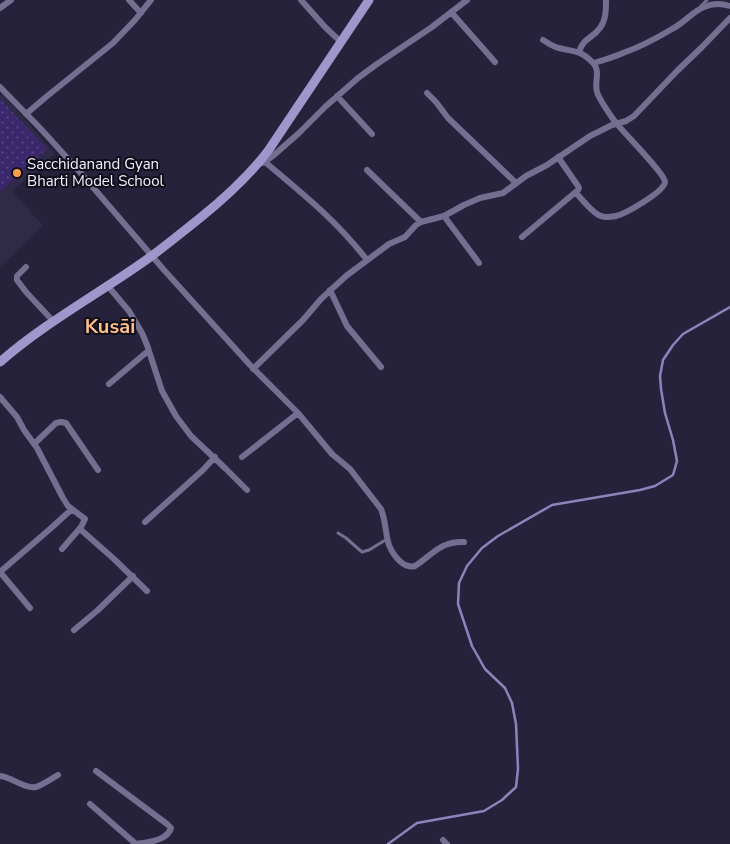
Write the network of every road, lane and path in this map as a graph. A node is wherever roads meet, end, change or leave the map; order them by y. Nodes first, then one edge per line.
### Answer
1 (11, 0) edge
2 (130, 0) edge
3 (151, 0) edge
4 (301, 0) edge
5 (369, 0) edge
6 (467, 0) edge
7 (606, 0) edge
8 (707, 0) edge
9 (730, 6) edge
10 (0, 8) edge
11 (697, 10) junction
12 (451, 12) junction
13 (141, 13) junction
14 (730, 18) edge
15 (542, 40) dead end
16 (341, 42) junction
17 (579, 52) junction
18 (495, 62) dead end
19 (594, 63) junction
20 (0, 87) edge
21 (427, 93) dead end
22 (337, 96) junction
23 (26, 114) junction
24 (616, 124) junction
25 (372, 134) dead end
26 (558, 157) junction
27 (261, 163) junction
28 (367, 170) dead end
29 (516, 183) junction
30 (576, 193) junction
31 (444, 216) junction
32 (421, 222) junction
33 (522, 237) dead end
34 (152, 256) junction
35 (367, 260) junction
36 (479, 263) dead end
37 (26, 267) dead end
38 (107, 285) junction
39 (330, 290) junction
40 (53, 321) junction
41 (148, 351) junction
42 (0, 362) edge
43 (381, 367) dead end
44 (253, 369) junction
45 (108, 384) dead end
46 (0, 397) edge
47 (298, 413) junction
48 (34, 444) junction
49 (242, 457) dead end
50 (215, 458) junction
51 (98, 470) dead end
52 (247, 490) dead end
53 (72, 509) junction
54 (145, 522) dead end
55 (80, 529) junction
56 (338, 533) dead end
57 (388, 539) junction
58 (464, 542) dead end
59 (62, 548) dead end
60 (0, 572) edge
61 (133, 576) junction
62 (147, 590) dead end
63 (30, 608) dead end
64 (74, 630) dead end
65 (96, 771) dead end
66 (0, 776) edge
67 (58, 776) dead end
68 (90, 804) dead end
69 (136, 844) edge

1 - 10 street
2 - 13 street
3 - 13 street
4 - 16 street
5 - 16 main road
6 - 12 street
7 - 17 street
8 - 11 lane
9 - 11 street
11 - 19 street
12 - 18 street
12 - 22 street
13 - 23 street
14 - 24 street
15 - 17 street
16 - 27 main road
17 - 19 street
19 - 24 street
20 - 23 street
21 - 29 street
22 - 25 street
22 - 27 street
23 - 34 street
24 - 26 street
24 - 30 street
26 - 29 street
26 - 30 street
27 - 34 main road
27 - 35 street
28 - 32 street
29 - 31 street
30 - 33 street
31 - 32 street
31 - 36 street
32 - 35 street
34 - 38 main road
34 - 44 street
35 - 39 street
37 - 40 street
38 - 40 main road
38 - 41 street
39 - 43 street
39 - 44 street
40 - 42 main road
41 - 45 street
41 - 50 street
44 - 47 street
46 - 48 street
47 - 49 street
47 - 57 street
48 - 51 street
48 - 53 street
50 - 52 street
50 - 54 street
53 - 55 street
53 - 60 street
55 - 59 street
55 - 61 street
56 - 57 lane
57 - 58 street
60 - 63 street
61 - 62 street
61 - 64 street
65 - 69 street
66 - 67 street
68 - 69 street

